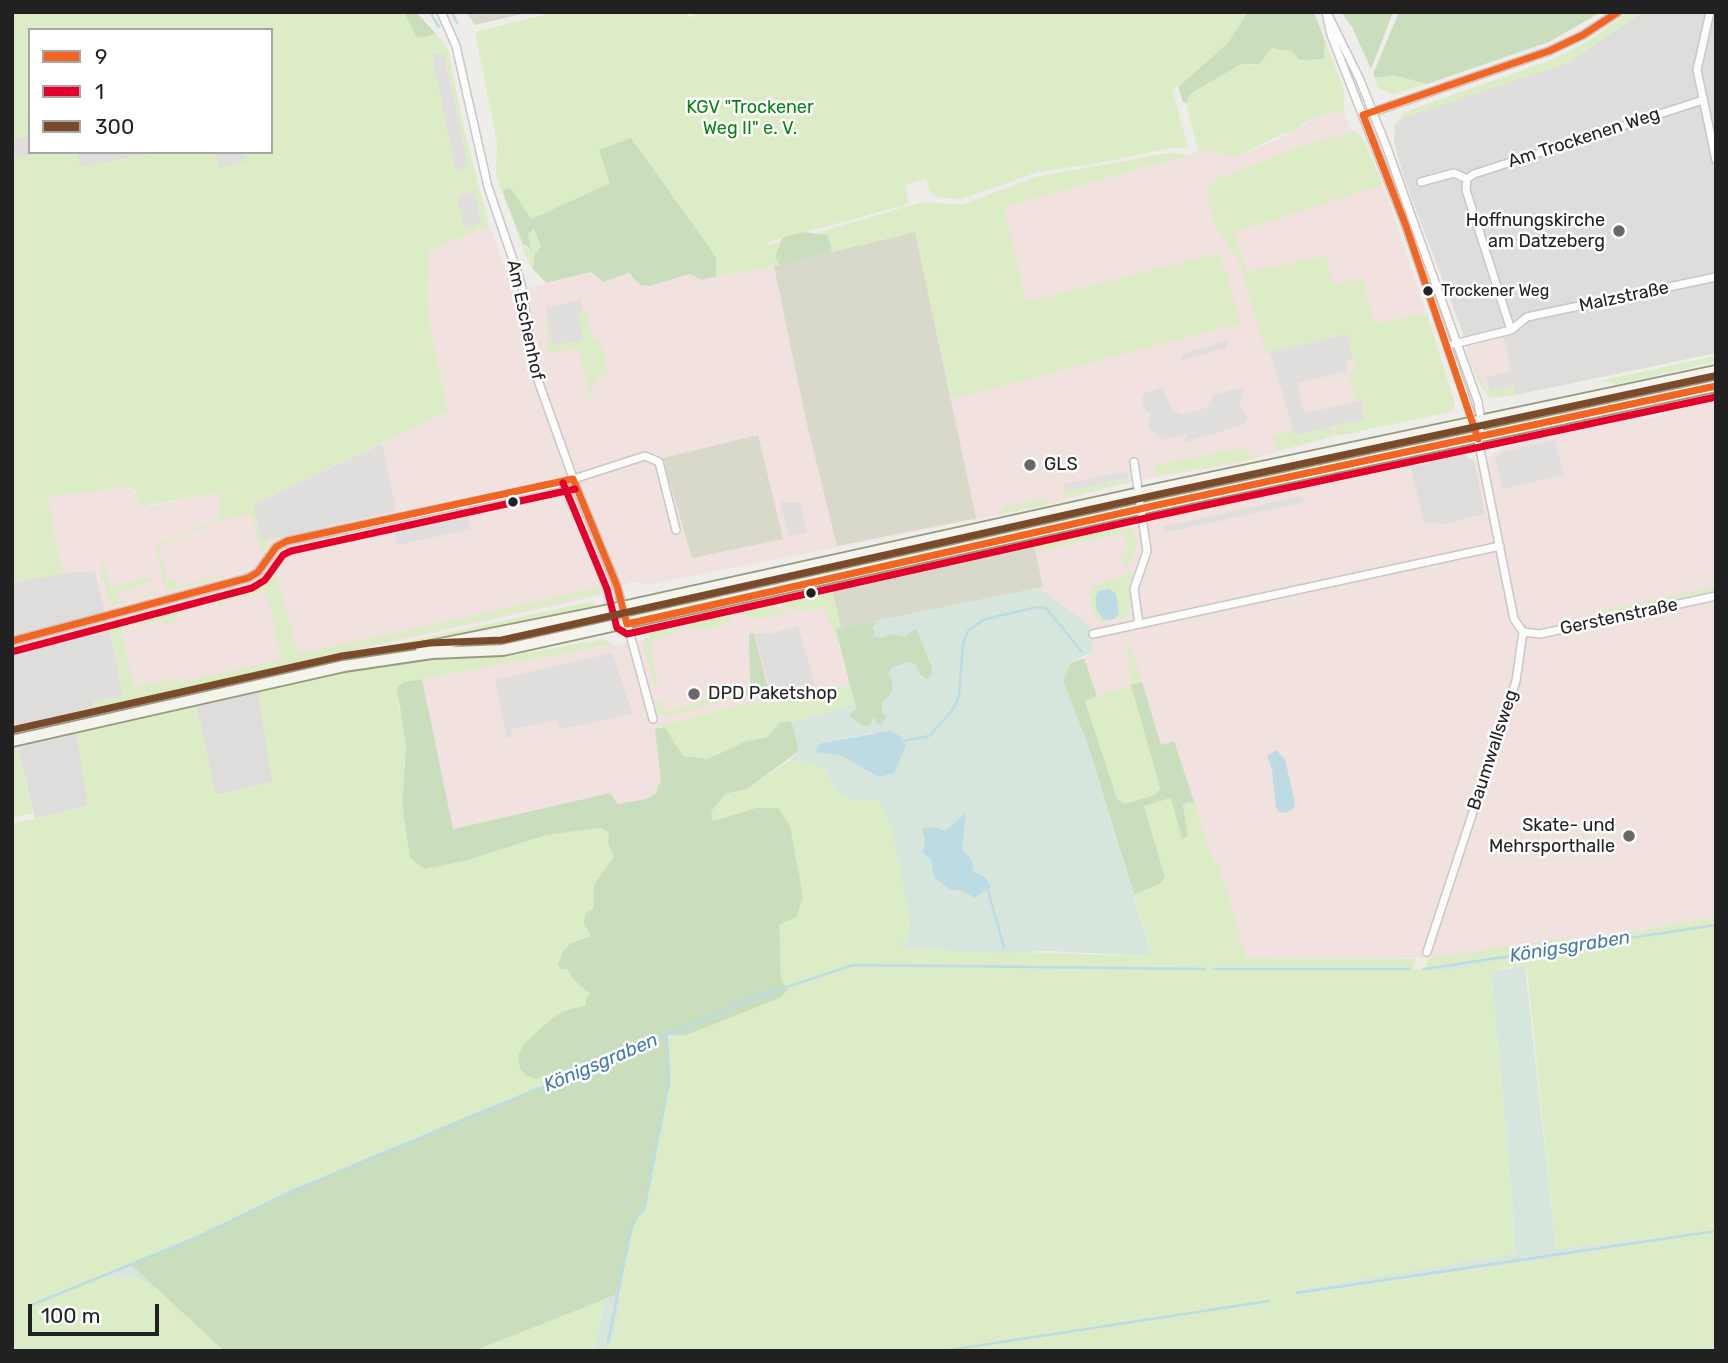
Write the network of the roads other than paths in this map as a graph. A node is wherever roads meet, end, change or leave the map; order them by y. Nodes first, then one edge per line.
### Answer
1 (441, 12) edge
2 (1326, 12) edge
3 (1618, 12) edge
4 (1710, 12) edge
5 (1703, 100) junction
6 (1373, 112) junction
7 (1363, 116) junction
8 (1716, 160) edge
9 (1467, 179) junction
10 (1421, 182) dead end
11 (1716, 277) edge
12 (1511, 330) junction
13 (1454, 344) junction
14 (1716, 371) edge
15 (1716, 386) edge
16 (1477, 422) junction
17 (1478, 439) junction
18 (1134, 462) dead end
19 (573, 479) junction
20 (1140, 493) junction
21 (1142, 509) junction
22 (676, 530) dead end
23 (1500, 546) junction
24 (1716, 596) edge
25 (622, 607) junction
26 (627, 624) junction
27 (1139, 624) junction
28 (1523, 632) junction
29 (1093, 634) dead end
30 (12, 641) edge
31 (344, 666) junction
32 (653, 719) dead end
33 (12, 741) edge
34 (1427, 952) dead end

1 - 19 street, Am Eschenhof
2 - 6 street
2 - 7 street
3 - 6 street
4 - 5 street
5 - 8 street
5 - 9 street, Am Trockenen Weg
6 - 7 street
6 - 13 street
7 - 16 street
9 - 10 street, Am Trockenen Weg
9 - 12 street
11 - 12 street, Malzstraße
12 - 13 street, Malzstraße
13 - 16 street
14 - 16 main road
15 - 17 main road
16 - 17 street
16 - 20 main road
17 - 21 main road
17 - 23 street, Baumwallsweg
18 - 20 street
19 - 22 street
19 - 25 street, Am Eschenhof
19 - 30 street
20 - 21 street
20 - 25 main road
21 - 26 main road
21 - 27 street
23 - 27 street
23 - 28 street, Baumwallsweg
24 - 28 street, Gerstenstraße
25 - 26 street, Am Eschenhof
25 - 31 main road
26 - 31 main road
26 - 32 street, Am Eschenhof
27 - 29 street
28 - 34 street, Baumwallsweg
31 - 33 main road

